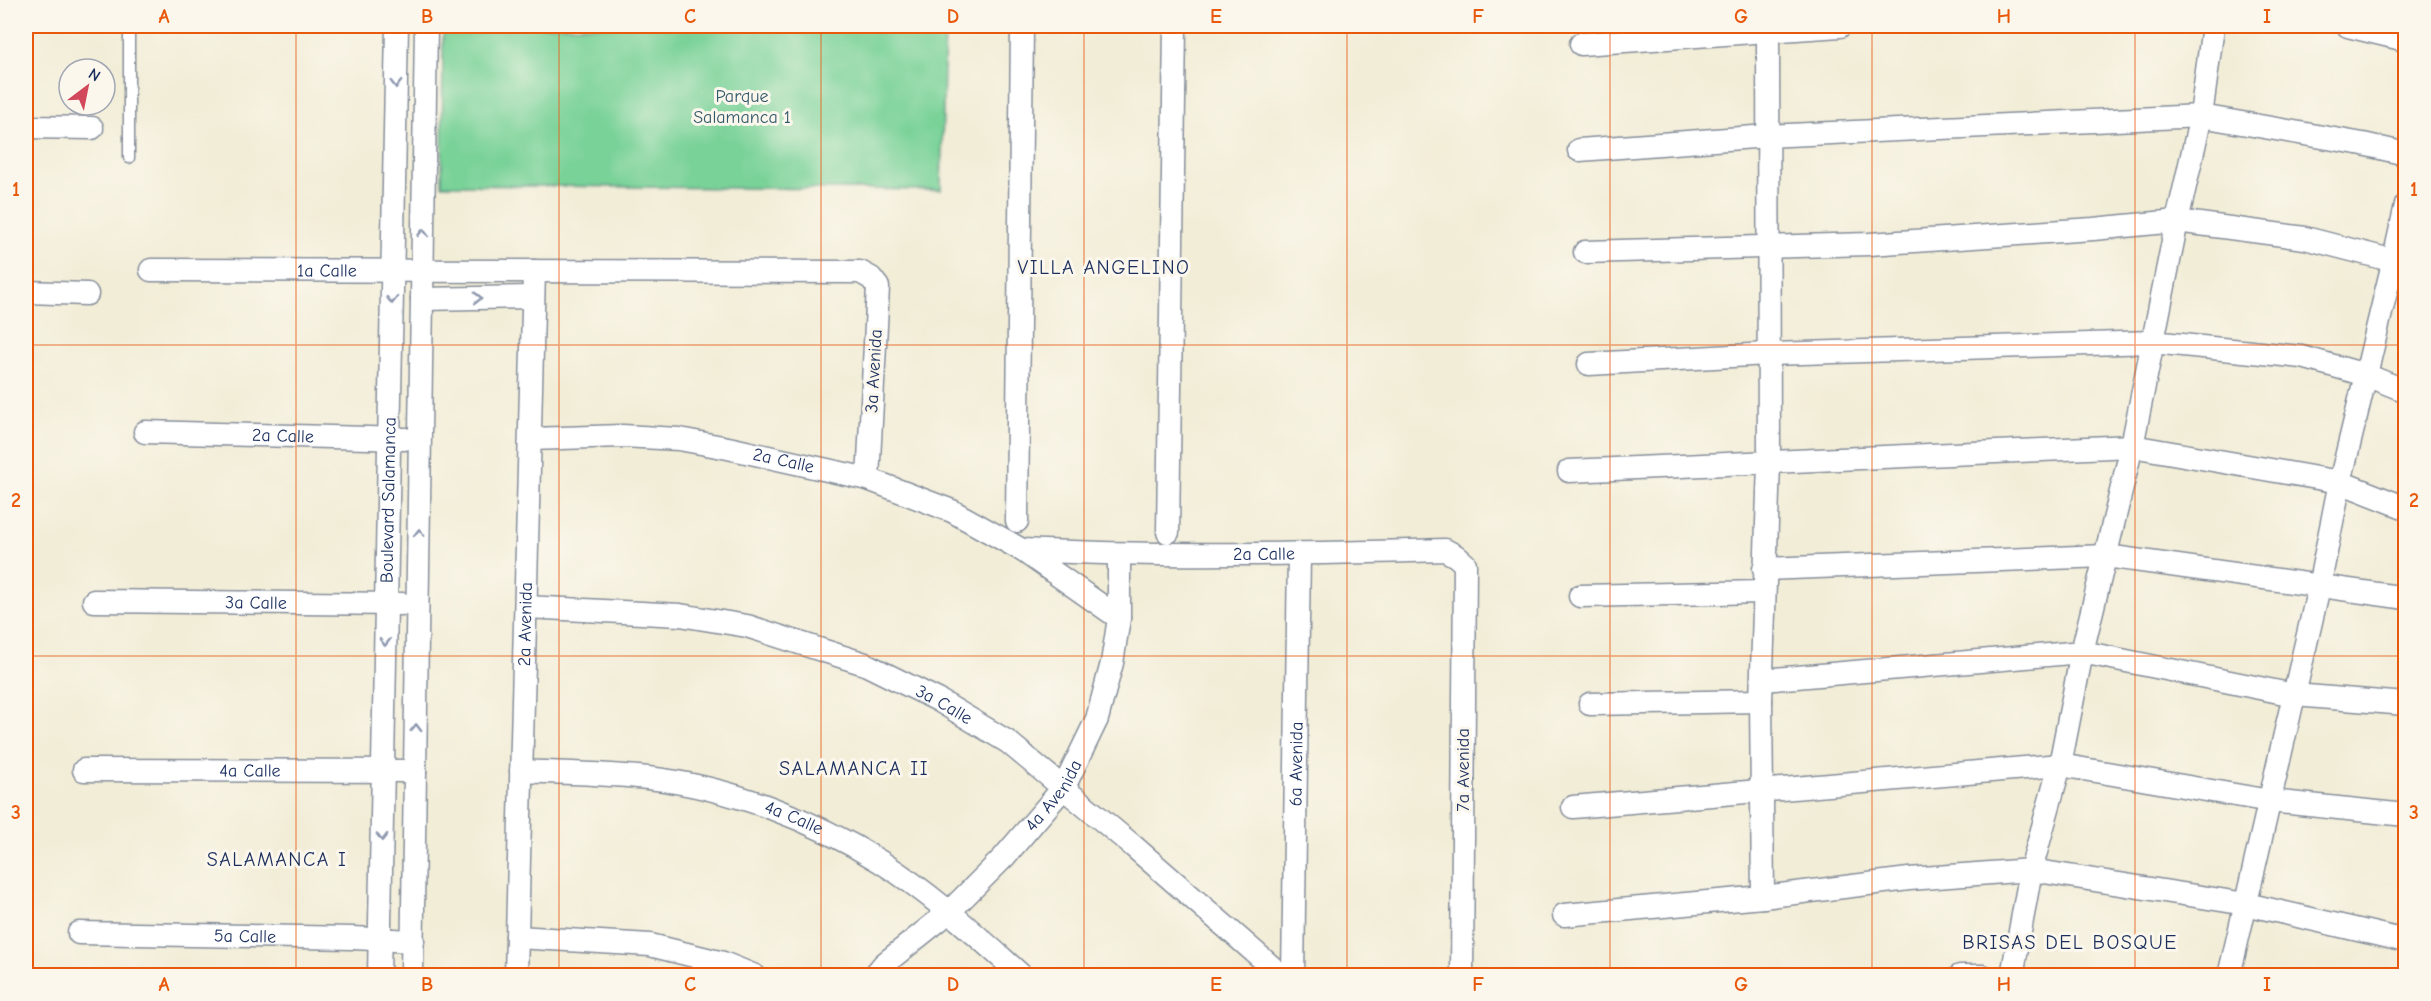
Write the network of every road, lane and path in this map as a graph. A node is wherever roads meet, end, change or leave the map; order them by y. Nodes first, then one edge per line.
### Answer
1 (129, 26) edge
2 (397, 26) edge
3 (426, 26) edge
4 (1022, 26) edge
5 (1175, 26) edge
6 (1840, 26) edge
7 (2213, 26) edge
8 (2348, 26) edge
9 (1768, 31) junction
10 (2406, 40) edge
11 (1581, 44) dead end
12 (2201, 116) junction
13 (26, 127) edge
14 (92, 128) dead end
15 (1768, 136) junction
16 (1579, 150) dead end
17 (2406, 154) edge
18 (129, 158) dead end
19 (2406, 205) edge
20 (2177, 221) junction
21 (1768, 247) junction
22 (1585, 252) dead end
23 (2400, 262) edge
24 (151, 270) dead end
25 (392, 270) junction
26 (423, 270) junction
27 (534, 271) junction
28 (26, 292) edge
29 (87, 294) dead end
30 (533, 297) junction
31 (422, 299) junction
32 (2152, 342) junction
33 (1768, 354) junction
34 (1588, 364) dead end
35 (2366, 375) junction
36 (2406, 391) edge
37 (145, 432) dead end
38 (531, 438) junction
39 (389, 439) junction
40 (420, 440) junction
41 (2132, 446) junction
42 (1768, 463) junction
43 (1569, 471) dead end
44 (868, 479) junction
45 (2340, 482) junction
46 (2406, 508) edge
47 (1017, 521) dead end
48 (1168, 532) dead end
49 (1022, 550) junction
50 (1299, 554) junction
51 (1119, 555) junction
52 (2106, 556) junction
53 (1465, 564) joint
54 (1764, 569) junction
55 (2319, 587) junction
56 (1763, 592) junction
57 (1580, 596) dead end
58 (2406, 598) edge
59 (94, 601) dead end
60 (386, 604) junction
61 (418, 604) junction
62 (526, 607) junction
63 (1119, 618) junction
64 (2082, 652) junction
65 (1762, 690) junction
66 (2294, 695) junction
67 (1590, 704) dead end
68 (2406, 704) edge
69 (2060, 765) junction
70 (84, 771) dead end
71 (416, 771) junction
72 (521, 771) junction
73 (383, 772) junction
74 (1064, 787) junction
75 (1761, 791) junction
76 (2270, 801) junction
77 (1574, 807) dead end
78 (2406, 815) edge
79 (2031, 870) junction
80 (1762, 897) junction
81 (2246, 904) junction
82 (949, 912) junction
83 (1564, 915) dead end
84 (79, 933) dead end
85 (517, 937) junction
86 (380, 939) junction
87 (413, 941) junction
88 (2406, 941) edge
89 (379, 975) edge
90 (412, 975) edge
91 (516, 975) edge
92 (755, 975) edge
93 (874, 975) edge
94 (1022, 975) edge
95 (1282, 975) edge
96 (1293, 975) edge
97 (1462, 975) edge
98 (1960, 975) edge
99 (1983, 975) edge
100 (2012, 975) edge
101 (2229, 975) edge

1 - 18 lane
2 -> 25 street, Boulevard Salamanca
26 -> 3 street, Boulevard Salamanca
4 - 47 street
5 - 48 street
6 - 9 street
7 - 12 street
8 - 10 street
9 - 11 street
9 - 15 street
12 - 15 street
12 - 17 street
12 - 20 street
13 - 14 street
15 - 16 street
15 - 21 street
19 - 23 street
20 - 21 street
20 - 23 street
20 - 32 street
21 - 22 street
21 - 33 street
23 - 35 street
24 - 25 street, 1a Calle
25 - 26 street, 1a Calle
25 -> 39 street, Boulevard Salamanca
26 - 27 street, 1a Calle
26 - 31 street, Boulevard Salamanca
27 - 30 street, 2a Avenida
27 - 44 street, 3a Avenida
28 - 29 street
31 -> 30 street
30 - 38 street, 2a Avenida
31 - 40 street, Boulevard Salamanca
32 - 33 street
32 - 35 street
32 - 41 street
33 - 34 street
33 - 42 street
35 - 36 street
35 - 45 street
37 - 39 street, 2a Calle
38 - 44 street, 2a Calle
38 - 62 street, 2a Avenida
39 - 40 street, 2a Calle
39 - 60 street, Boulevard Salamanca
61 -> 40 street, Boulevard Salamanca
41 - 42 street
41 - 45 street
41 - 52 street
42 - 43 street
42 - 54 street
44 - 49 street, 2a Calle
45 - 46 street
45 - 55 street
49 - 51 street, 2a Calle
49 - 63 street, 2a Calle
50 - 51 street, 2a Calle
50 - 53 street, 2a Calle
50 - 96 street, 6a Avenida
51 - 63 street, 4a Avenida
52 - 54 street
52 - 55 street
52 - 64 street
53 - 97 street, 7a Avenida
54 - 56 street
55 - 58 street
55 - 66 street
56 - 57 street
56 - 65 street
59 - 60 street, 3a Calle
60 - 61 street, 3a Calle
60 -> 73 street, Boulevard Salamanca
71 -> 61 street, Boulevard Salamanca
62 - 72 street, 2a Avenida
62 - 74 street, 3a Calle
63 - 74 street, 4a Avenida
64 - 65 street
64 - 66 street
64 - 69 street
65 - 67 street
65 - 75 street
66 - 68 street
66 - 76 street
69 - 75 street
69 - 76 street
69 - 79 street
70 - 73 street, 4a Calle
71 - 73 street, 4a Calle
71 - 87 street, Boulevard Salamanca
72 - 82 street, 4a Calle
72 - 85 street, 2a Avenida
73 -> 86 street, Boulevard Salamanca
74 - 82 street, 4a Avenida
74 - 95 street, 3a Calle
75 - 77 street
75 - 80 street
76 - 78 street
76 - 81 street
79 - 80 street
79 - 81 street
79 - 100 street
80 - 83 street
81 - 88 street
81 - 101 street
82 - 93 street, 4a Avenida
82 - 94 street, 4a Calle
84 - 86 street, 5a Calle
85 - 91 street, 2a Avenida
85 - 92 street
86 - 87 street, 5a Calle
86 - 89 street, Boulevard Salamanca
87 - 90 street, Boulevard Salamanca
98 - 99 street

